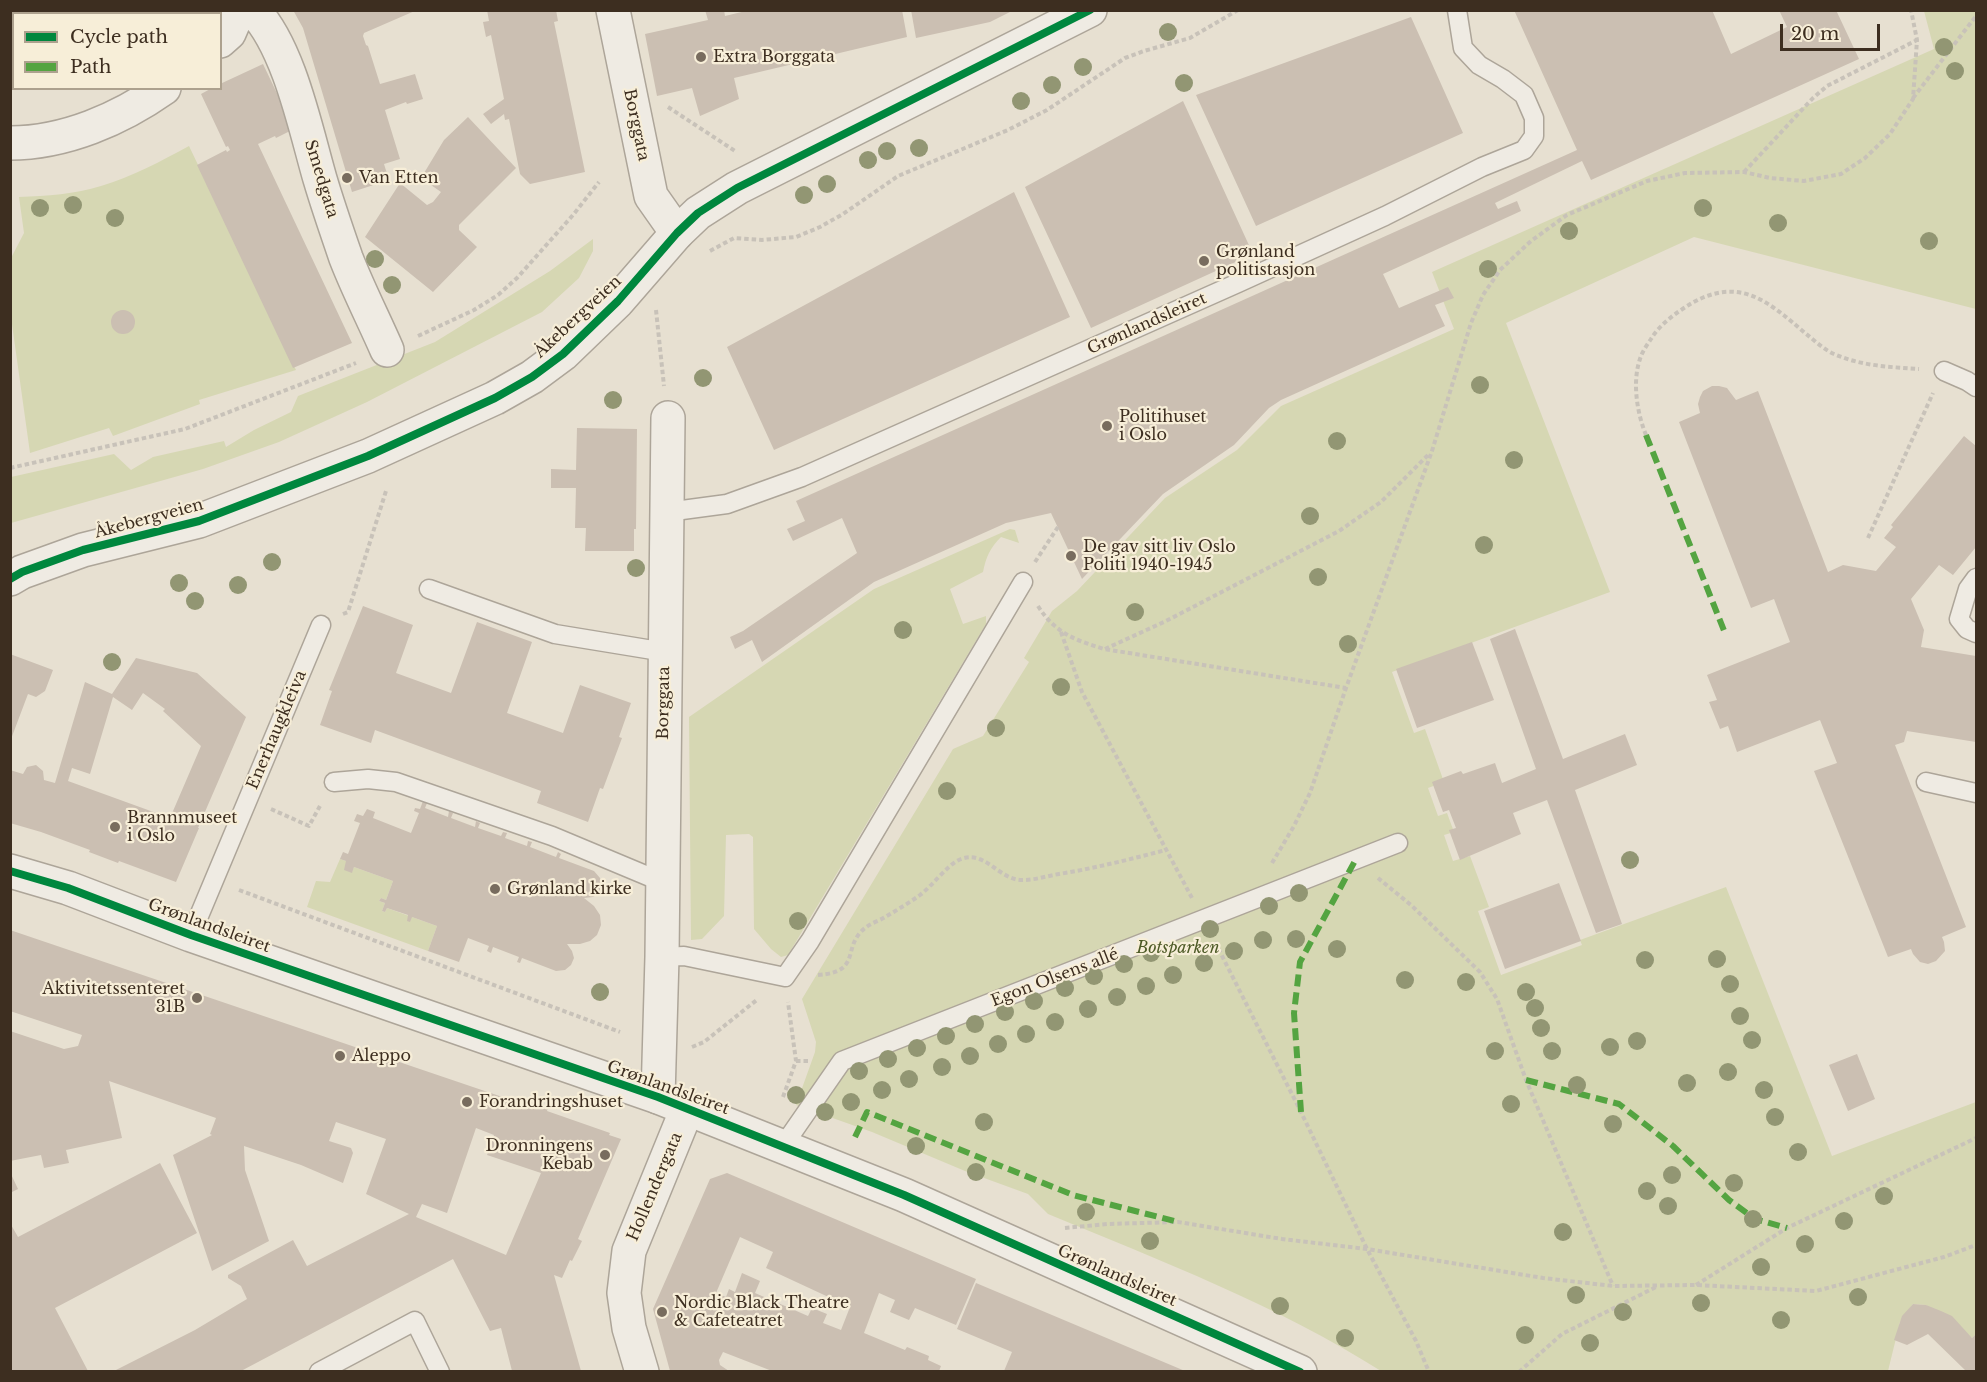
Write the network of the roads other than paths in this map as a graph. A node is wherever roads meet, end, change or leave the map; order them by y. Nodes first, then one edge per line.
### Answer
1 (239, 10) edge
2 (253, 10) edge
3 (613, 10) edge
4 (1457, 10) edge
5 (1078, 13) edge
6 (222, 39) edge
7 (161, 90) edge
8 (10, 143) edge
9 (677, 232) junction
10 (387, 350) road end
11 (1944, 371) road end
12 (1977, 387) edge
13 (668, 418) road end
14 (666, 513) junction
15 (1977, 578) edge
16 (10, 579) edge
17 (1023, 582) road end
18 (429, 589) dead end
19 (321, 625) road end
20 (1977, 633) edge
21 (665, 652) junction
22 (334, 782) road end
23 (1926, 782) dead end
24 (1977, 793) edge
25 (1398, 843) dead end
26 (10, 871) edge
27 (662, 882) junction
28 (191, 935) junction
29 (662, 957) junction
30 (673, 1103) junction
31 (783, 1146) junction
32 (319, 1371) edge
33 (440, 1371) edge
34 (642, 1371) edge
35 (1299, 1371) edge

1 - 6 street
2 - 10 street, Smedgata
3 - 9 street, Borggata
4 - 14 lane, Grønlandsleiret
5 - 9 street, Åkebergveien
7 - 8 street
9 - 16 street, Åkebergveien
11 - 12 lane
13 - 14 street, Borggata
14 - 21 street, Borggata
15 - 20 lane
17 - 29 lane
18 - 21 lane
19 - 28 lane, Enerhaugkleiva
21 - 27 street, Borggata
22 - 27 lane
23 - 24 lane
25 - 31 lane, Egon Olsens allé
26 - 28 street, Grønlandsleiret
27 - 29 street, Borggata
28 - 30 street, Grønlandsleiret
29 - 30 street, Borggata
30 - 31 street, Grønlandsleiret
30 - 34 street, Hollendergata
31 - 35 street, Grønlandsleiret
32 - 33 lane

